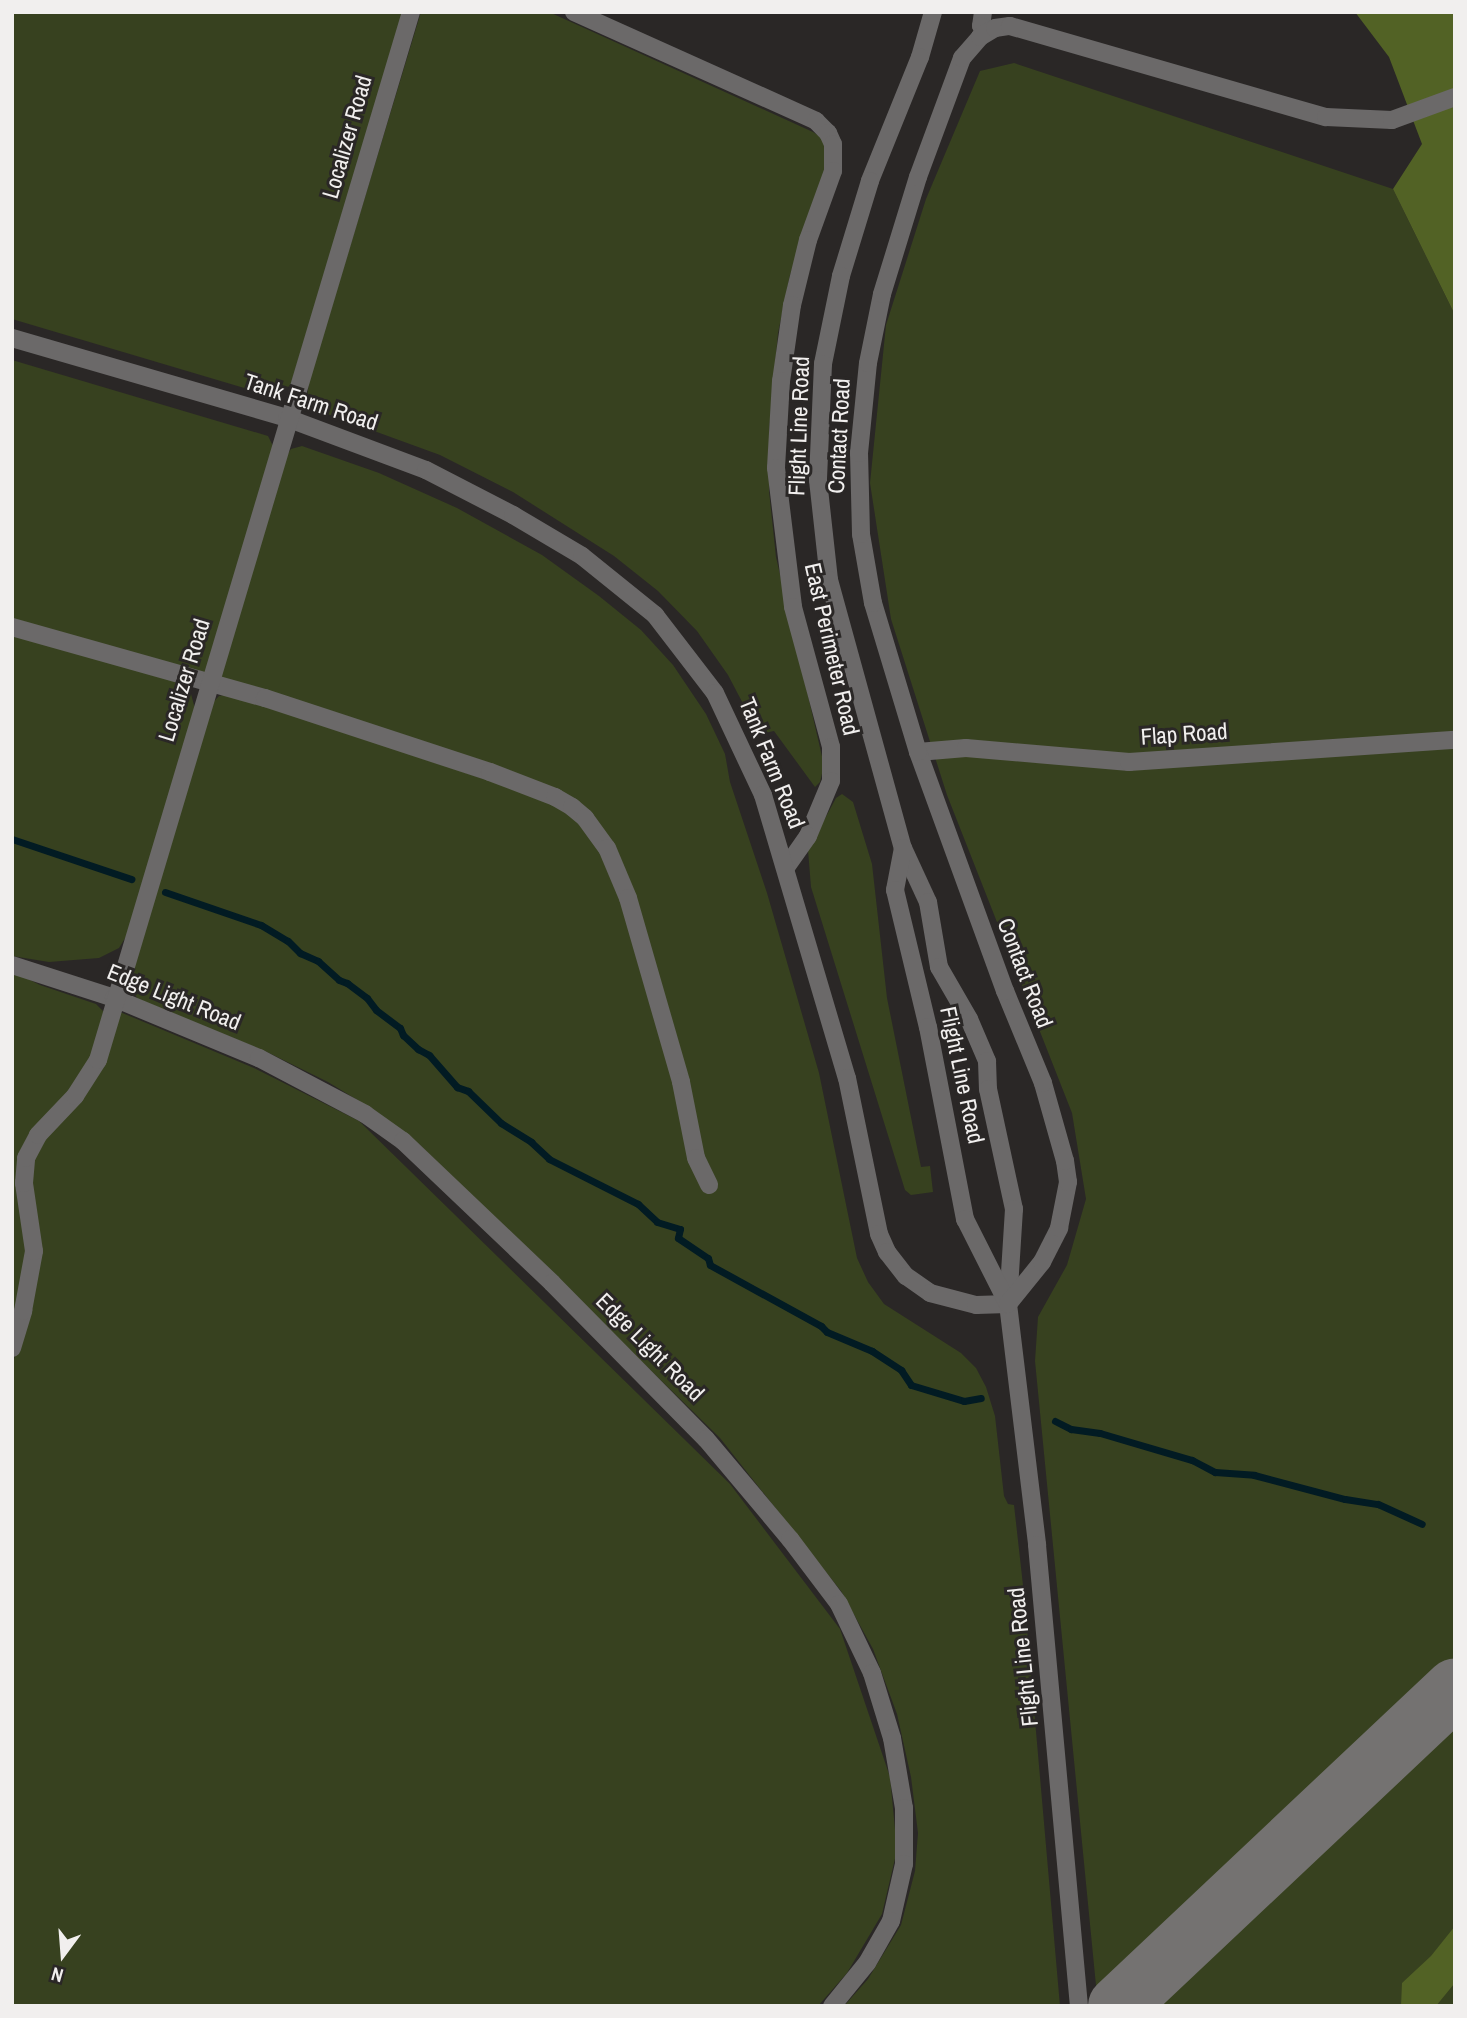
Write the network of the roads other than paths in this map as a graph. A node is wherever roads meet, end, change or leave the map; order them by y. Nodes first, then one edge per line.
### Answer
1 (411, 12) edge
2 (574, 12) edge
3 (933, 12) edge
4 (983, 12) edge
5 (987, 32) junction
6 (1455, 97) edge
7 (12, 338) edge
8 (287, 418) junction
9 (12, 627) edge
10 (208, 684) junction
11 (1455, 740) edge
12 (918, 751) junction
13 (903, 848) junction
14 (786, 868) junction
15 (12, 965) edge
16 (114, 998) junction
17 (709, 1185) dead end
18 (1008, 1304) junction
19 (12, 1348) edge
20 (832, 2006) edge
21 (1079, 2006) edge

1 - 8 lane, Localizer Road
2 - 14 lane, East Perimeter Road
3 - 13 lane, Flight Line Road
4 - 5 lane
5 - 6 lane
5 - 12 lane, Contact Road
7 - 8 lane, Tank Farm Road
8 - 10 lane, Localizer Road
8 - 14 lane, Tank Farm Road
9 - 10 lane
10 - 16 lane, Localizer Road
10 - 17 lane
11 - 12 lane, Flap Road
12 - 18 lane, Contact Road
13 - 18 lane, Flight Line Road
13 - 18 lane, Flight Line Road
14 - 18 lane, Tank Farm Road
15 - 16 lane, Edge Light Road
16 - 19 lane, Localizer Road
16 - 20 lane, Edge Light Road
18 - 21 lane, Flight Line Road

